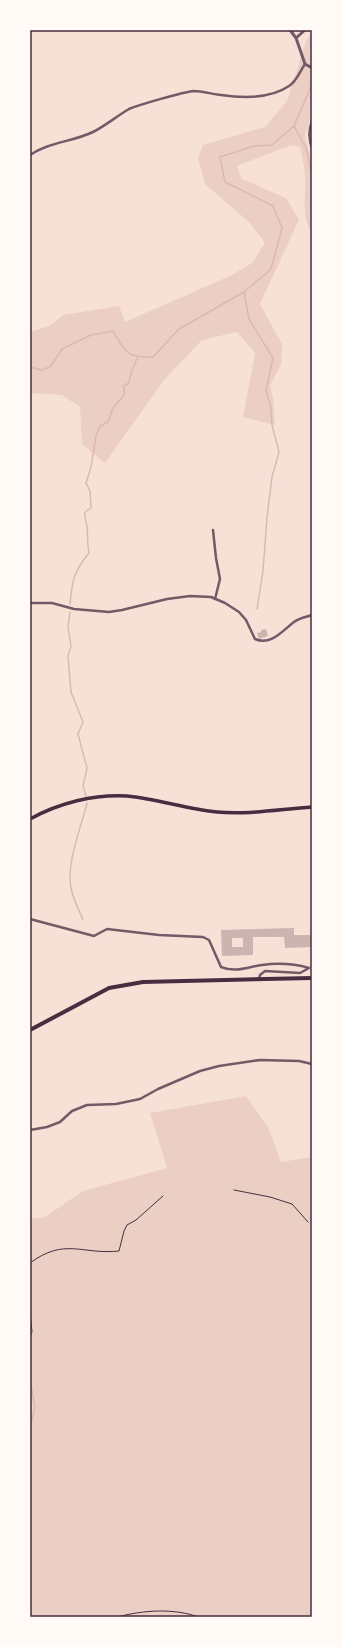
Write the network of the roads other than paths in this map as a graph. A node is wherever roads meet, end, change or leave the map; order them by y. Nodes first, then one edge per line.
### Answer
1 (290, 30) edge
2 (305, 30) edge
3 (296, 38) junction
4 (305, 64) junction
5 (311, 68) edge
6 (312, 121) edge
7 (312, 149) edge
8 (30, 155) edge
9 (213, 530) dead end
10 (215, 599) junction
11 (30, 603) edge
12 (312, 616) edge
13 (312, 807) edge
14 (30, 819) edge
15 (30, 919) edge
16 (312, 978) edge
17 (259, 979) junction
18 (30, 1030) edge
19 (312, 1064) edge
20 (30, 1130) edge

1 - 3 street
2 - 3 street
3 - 4 street
4 - 5 street
4 - 8 street
6 - 7 street
9 - 10 street
10 - 11 street
10 - 12 street
13 - 14 main road
15 - 17 street
16 - 17 main road
17 - 18 main road
19 - 20 street

